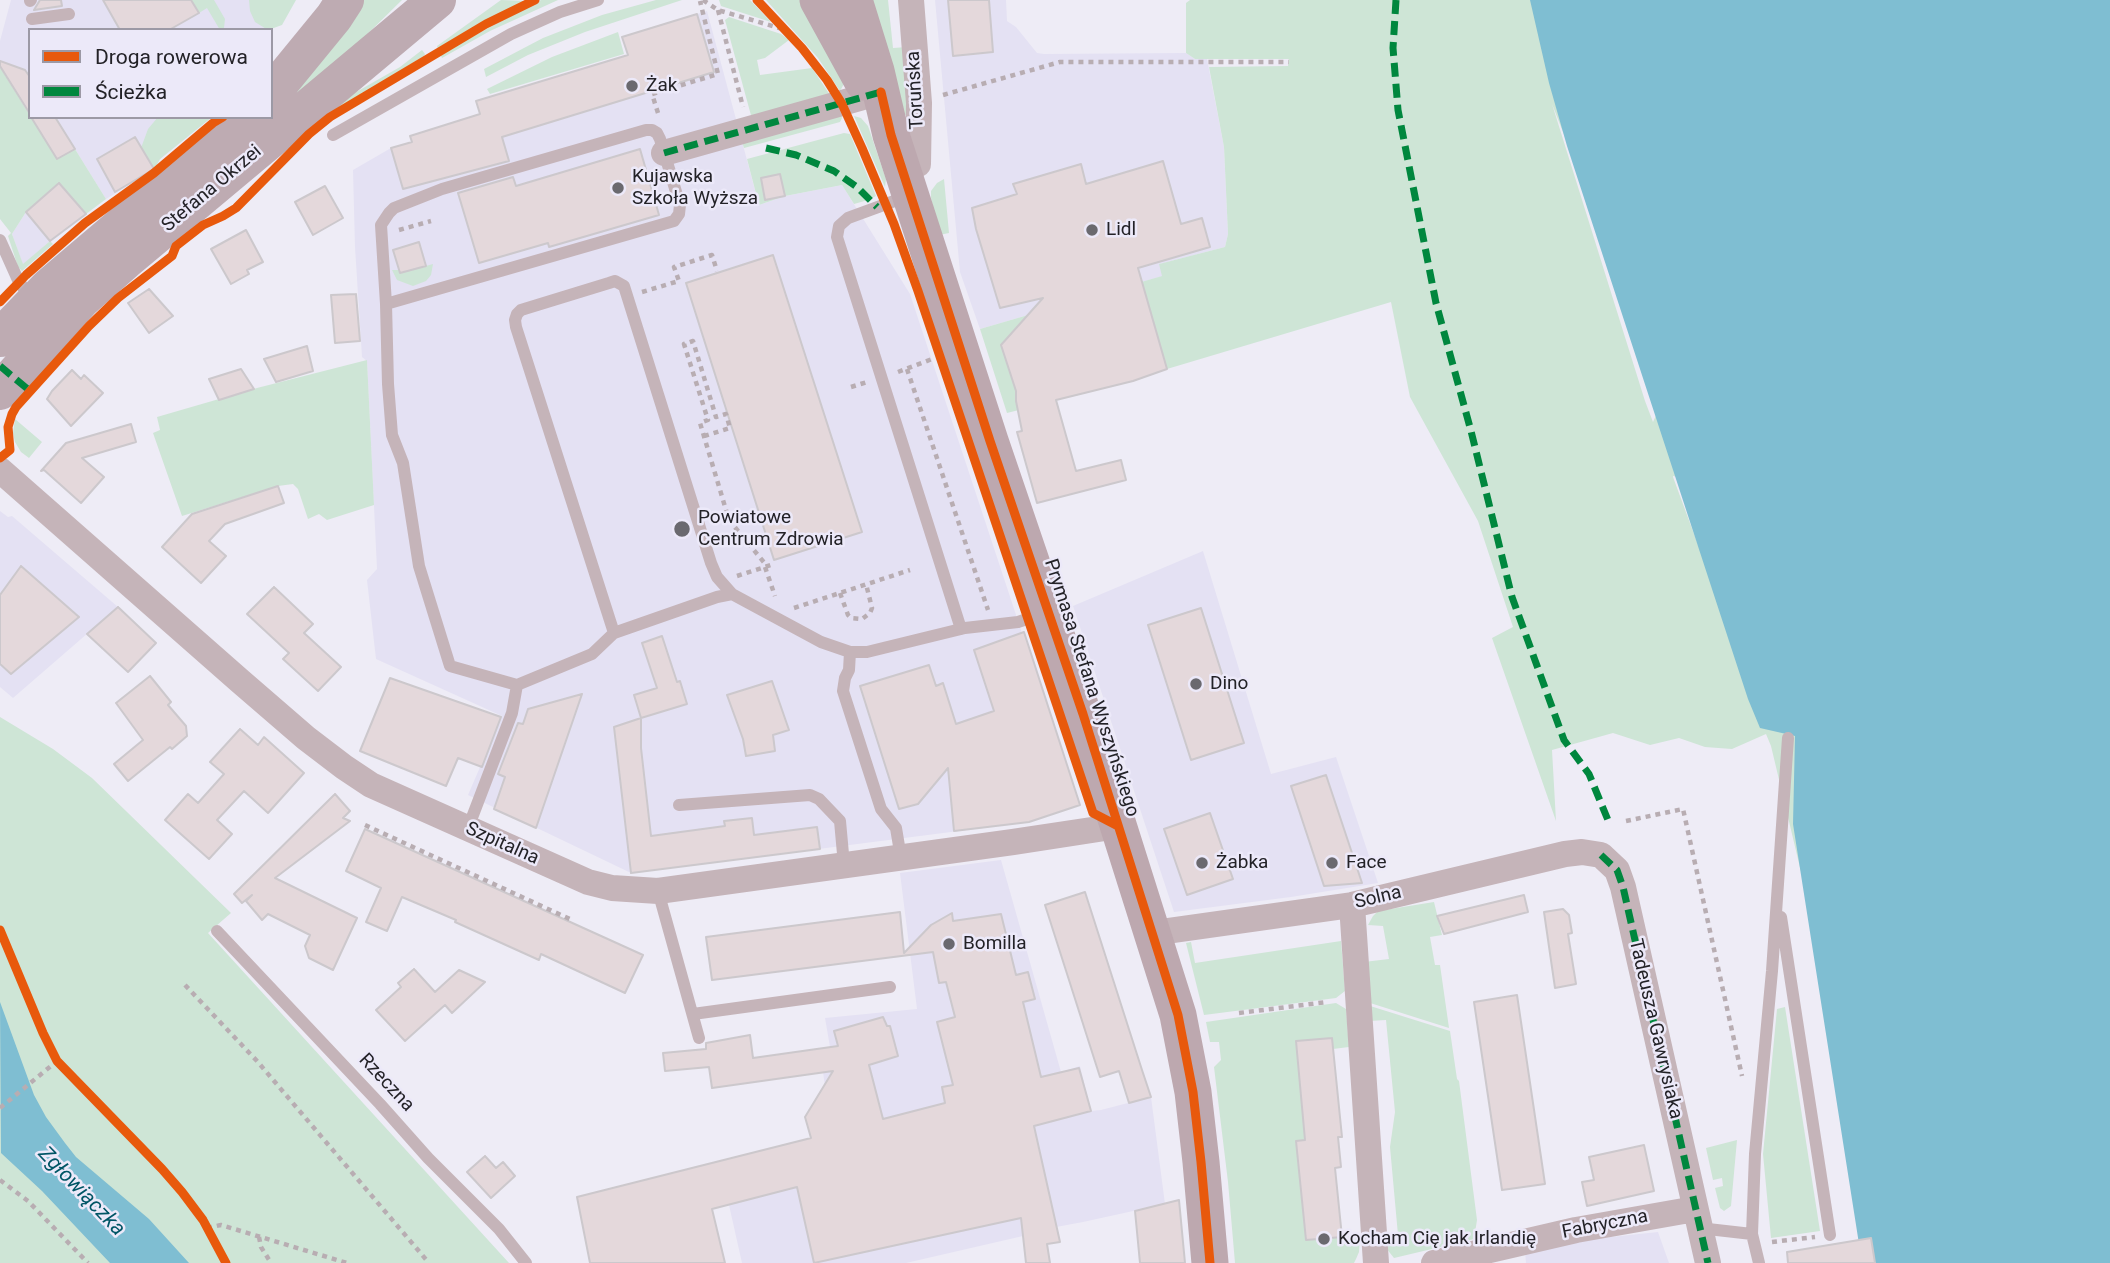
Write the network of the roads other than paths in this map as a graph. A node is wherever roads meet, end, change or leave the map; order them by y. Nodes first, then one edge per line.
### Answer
1 (345, 0) edge
2 (437, 0) edge
3 (598, 0) edge
4 (818, 0) edge
5 (854, 0) edge
6 (911, 0) edge
7 (69, 14) dead end
8 (32, 19) dead end
9 (273, 92) edge
10 (876, 94) junction
11 (247, 119) edge
12 (333, 135) dead end
13 (661, 143) junction
14 (908, 183) junction
15 (0, 240) edge
16 (33, 303) junction
17 (386, 304) junction
18 (0, 338) edge
19 (0, 391) edge
20 (0, 470) edge
21 (733, 594) junction
22 (1048, 612) junction
23 (961, 629) junction
24 (614, 633) junction
25 (850, 652) junction
26 (517, 685) junction
27 (1788, 738) dead end
28 (679, 805) dead end
29 (1118, 826) junction
30 (468, 828) junction
31 (1601, 855) joint
32 (901, 858) junction
33 (844, 865) junction
34 (1777, 889) junction
35 (658, 891) junction
36 (1352, 905) junction
37 (217, 931) dead end
38 (1153, 933) junction
39 (890, 986) dead end
40 (693, 1014) junction
41 (699, 1038) dead end
42 (1697, 1219) junction
43 (1752, 1234) junction
44 (1826, 1235) road end
45 (526, 1263) edge
46 (1210, 1263) edge
47 (1376, 1263) edge
48 (1434, 1263) edge
49 (1708, 1263) edge
50 (1759, 1263) edge

1 - 9 main road
2 - 19 main road, Stefana Okrzei
3 - 12 lane
4 - 10 main road, Prymasa Stefana Wyszyńskiego
5 - 10 main road, Prymasa Stefana Wyszyńskiego
6 - 14 street, Toruńska
7 - 8 lane
10 - 13 street
10 - 14 main road, Prymasa Stefana Wyszyńskiego
11 - 16 main road, Stefana Okrzei
13 - 17 lane
13 - 17 lane
14 - 22 main road, Prymasa Stefana Wyszyńskiego
14 - 23 lane
15 - 16 lane
16 - 18 main road, Stefana Okrzei
17 - 26 lane
20 - 30 street, Szpitalna
21 - 24 lane
21 - 24 lane
21 - 25 lane
22 - 23 lane
22 - 29 main road, Prymasa Stefana Wyszyńskiego
23 - 25 lane
24 - 26 lane
25 - 32 lane
26 - 30 lane
27 - 34 lane
28 - 33 lane
29 - 32 street, Szpitalna
29 - 38 main road, Prymasa Stefana Wyszyńskiego
30 - 35 street, Szpitalna
31 - 36 street, Solna
31 - 42 street, Tadeusza Gawrysiaka
32 - 33 street, Szpitalna
33 - 35 street, Szpitalna
34 - 43 lane
34 - 44 lane
35 - 40 lane
36 - 38 street, Solna
36 - 47 street
37 - 45 lane, Rzeczna
38 - 46 main road, Prymasa Stefana Wyszyńskiego
39 - 40 lane
40 - 41 lane
42 - 43 lane
42 - 48 street, Fabryczna
42 - 49 street, Tadeusza Gawrysiaka
43 - 50 lane

